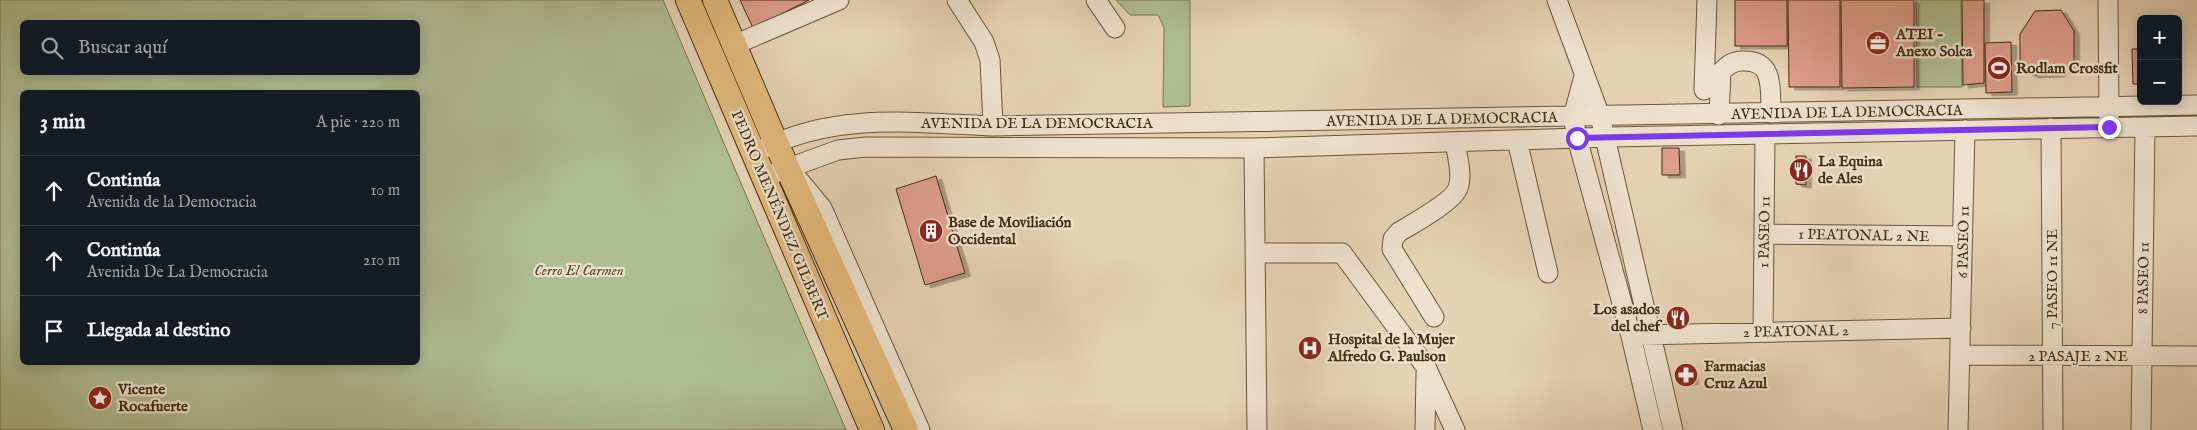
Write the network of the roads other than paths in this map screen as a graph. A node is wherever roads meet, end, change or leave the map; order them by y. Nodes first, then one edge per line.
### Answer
1 (688, 0) edge
2 (715, 0) edge
3 (839, 0) edge
4 (957, 0) edge
5 (1096, 0) edge
6 (1557, 0) edge
7 (1708, 0) edge
8 (2108, 0) edge
9 (1115, 28) dead end
10 (734, 45) junction
11 (1584, 76) junction
12 (1704, 90) dead end
13 (2197, 105) edge
14 (2110, 106) junction
15 (1771, 114) junction
16 (1719, 115) junction
17 (1600, 116) junction
18 (1573, 117) junction
19 (993, 126) junction
20 (2145, 126) junction
21 (2197, 126) edge
22 (2109, 127) junction
23 (2051, 128) junction
24 (1965, 130) junction
25 (1765, 134) junction
26 (1603, 137) junction
27 (1577, 138) junction
28 (1517, 140) junction
29 (1455, 142) junction
30 (776, 143) junction
31 (1254, 148) junction
32 (753, 154) junction
33 (788, 167) junction
34 (763, 178) junction
35 (1764, 234) junction
36 (1963, 236) junction
37 (1256, 253) junction
38 (1548, 274) dead end
39 (1434, 317) dead end
40 (1961, 328) junction
41 (1763, 331) junction
42 (1651, 334) junction
43 (1631, 336) junction
44 (1960, 355) junction
45 (2142, 356) junction
46 (2197, 356) edge
47 (2052, 357) junction
48 (1426, 367) junction
49 (872, 430) edge
50 (906, 430) edge
51 (920, 430) edge
52 (1257, 430) edge
53 (1425, 430) edge
54 (1456, 430) edge
55 (1653, 430) edge
56 (1673, 430) edge
57 (1958, 430) edge
58 (2053, 430) edge
59 (2141, 430) edge

1 - 32 main road, PEDRO MENÉNDEZ GILBERT
2 - 10 main road, PEDRO MENÉNDEZ GILBERT
3 - 10 street
4 - 19 street
5 - 9 street
6 - 11 street
7 - 12 street
8 - 14 street
10 - 30 main road, PEDRO MENÉNDEZ GILBERT
11 - 17 street
11 - 18 street
13 - 14 street, AVENIDA DE LA DEMOCRACIA
14 - 15 street, AVENIDA DE LA DEMOCRACIA
14 - 22 street
15 - 16 street, AVENIDA DE LA DEMOCRACIA
15 - 16 street
16 - 17 street, AVENIDA DE LA DEMOCRACIA
17 - 18 street, AVENIDA DE LA DEMOCRACIA
17 - 26 street
18 - 19 street, AVENIDA DE LA DEMOCRACIA
18 - 27 street
19 - 30 street, AVENIDA DE LA DEMOCRACIA
20 - 21 street, AVENIDA DE LA DEMOCRACIA
20 - 22 street, AVENIDA DE LA DEMOCRACIA
20 - 45 street, 8 PASEO 11
22 - 23 street, AVENIDA DE LA DEMOCRACIA
23 - 24 street, AVENIDA DE LA DEMOCRACIA
23 - 47 street, 7 PASEO 11 NE
24 - 25 street, AVENIDA DE LA DEMOCRACIA
24 - 36 street, 6 PASEO 11
25 - 26 street, AVENIDA DE LA DEMOCRACIA
25 - 35 street, 1 PASEO 11
26 - 27 street, AVENIDA DE LA DEMOCRACIA
26 - 42 street
27 - 28 street, AVENIDA DE LA DEMOCRACIA
27 - 43 street
28 - 29 street, AVENIDA DE LA DEMOCRACIA
28 - 38 street
29 - 31 street, AVENIDA DE LA DEMOCRACIA
29 - 39 street
30 - 32 street, AVENIDA DE LA DEMOCRACIA
30 - 33 main road, PEDRO MENÉNDEZ GILBERT
31 - 33 street, AVENIDA DE LA DEMOCRACIA
31 - 37 street
32 - 34 main road, PEDRO MENÉNDEZ GILBERT
33 - 34 street, AVENIDA DE LA DEMOCRACIA
33 - 50 main road, PEDRO MENÉNDEZ GILBERT
33 - 51 street, PEDRO MENÉNDEZ GILBERT
34 - 49 main road, PEDRO MENÉNDEZ GILBERT
35 - 36 street, 1 PEATONAL 2 NE
35 - 41 street, 1 PASEO 11
36 - 40 street, 6 PASEO 11
37 - 48 street
37 - 52 street
40 - 41 street, 2 PEATONAL 2
40 - 44 street, 6 PASEO 11
41 - 42 street, 2 PEATONAL 2
42 - 43 street, 2 PEATONAL 2
42 - 56 street
43 - 55 street
44 - 47 street, 2 PASAJE 2 NE
44 - 57 street, 6 PASEO 11
45 - 46 street, 2 PASAJE 2 NE
45 - 47 street, 2 PASAJE 2 NE
45 - 59 street, 8 PASEO 11
47 - 58 street, 7 PASEO 11 NE
48 - 53 street
48 - 54 street

